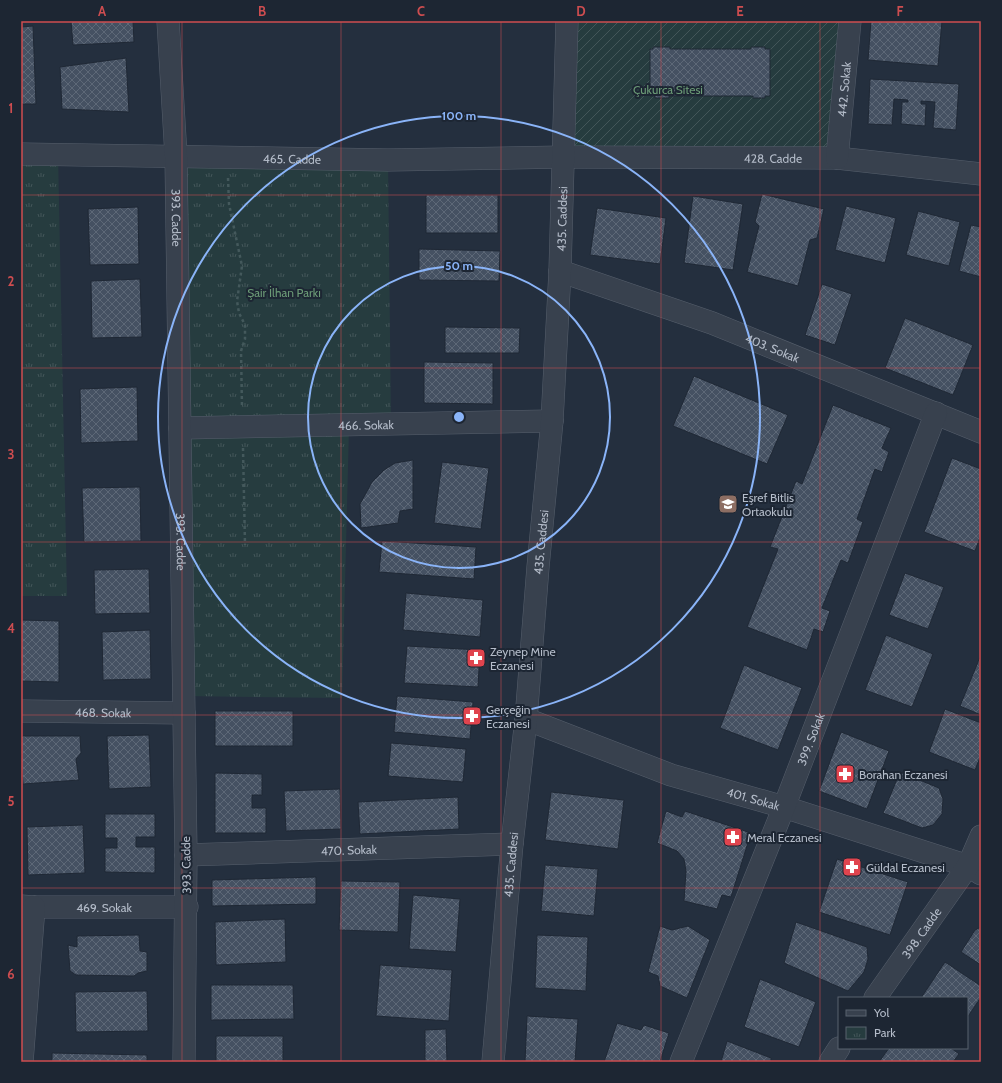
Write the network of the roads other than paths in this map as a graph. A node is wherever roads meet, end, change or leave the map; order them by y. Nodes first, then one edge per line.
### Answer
1 (168, 21) edge
2 (567, 21) edge
3 (850, 21) edge
4 (21, 154) edge
5 (176, 156) junction
6 (563, 157) junction
7 (837, 158) junction
8 (981, 174) edge
9 (560, 271) junction
10 (936, 414) junction
11 (552, 420) junction
12 (180, 428) junction
13 (981, 432) edge
14 (21, 711) edge
15 (184, 713) junction
16 (526, 719) junction
17 (784, 807) junction
18 (981, 836) edge
19 (512, 844) junction
20 (186, 855) junction
21 (974, 870) edge
22 (27, 907) edge
23 (187, 907) junction
24 (876, 997) edge
25 (839, 1049) edge
26 (22, 1062) edge
27 (184, 1062) edge
28 (493, 1062) edge
29 (681, 1062) edge
30 (830, 1062) edge

1 - 5 street, 393. Cadde
2 - 6 street, 435. Caddesi
3 - 7 street, 442. Sokak
4 - 5 street, 465. Cadde
5 - 6 street, 465. Cadde
5 - 12 street, 393. Cadde
6 - 7 street, 428. Cadde
6 - 9 street, 435. Caddesi
7 - 8 street, 428. Cadde
9 - 10 street, 403. Sokak
9 - 11 street, 435. Caddesi
10 - 13 street, 403. Sokak
10 - 17 street, 399. Sokak
11 - 12 street, 466. Sokak
11 - 16 street, 435. Caddesi
12 - 15 street, 393. Cadde
14 - 15 street, 468. Sokak
15 - 20 street, 393. Cadde
16 - 17 street, 401. Sokak
16 - 19 street, 435. Caddesi
17 - 21 street, 401. Sokak
17 - 29 street, 399. Sokak
18 - 21 street, 398. Cadde
19 - 20 street, 470. Sokak
19 - 28 street, 435. Caddesi
20 - 23 street, 393. Cadde
21 - 24 street, 398. Cadde
22 - 23 street, 469. Sokak
22 - 26 street
23 - 27 street, 393. Cadde
25 - 30 street

